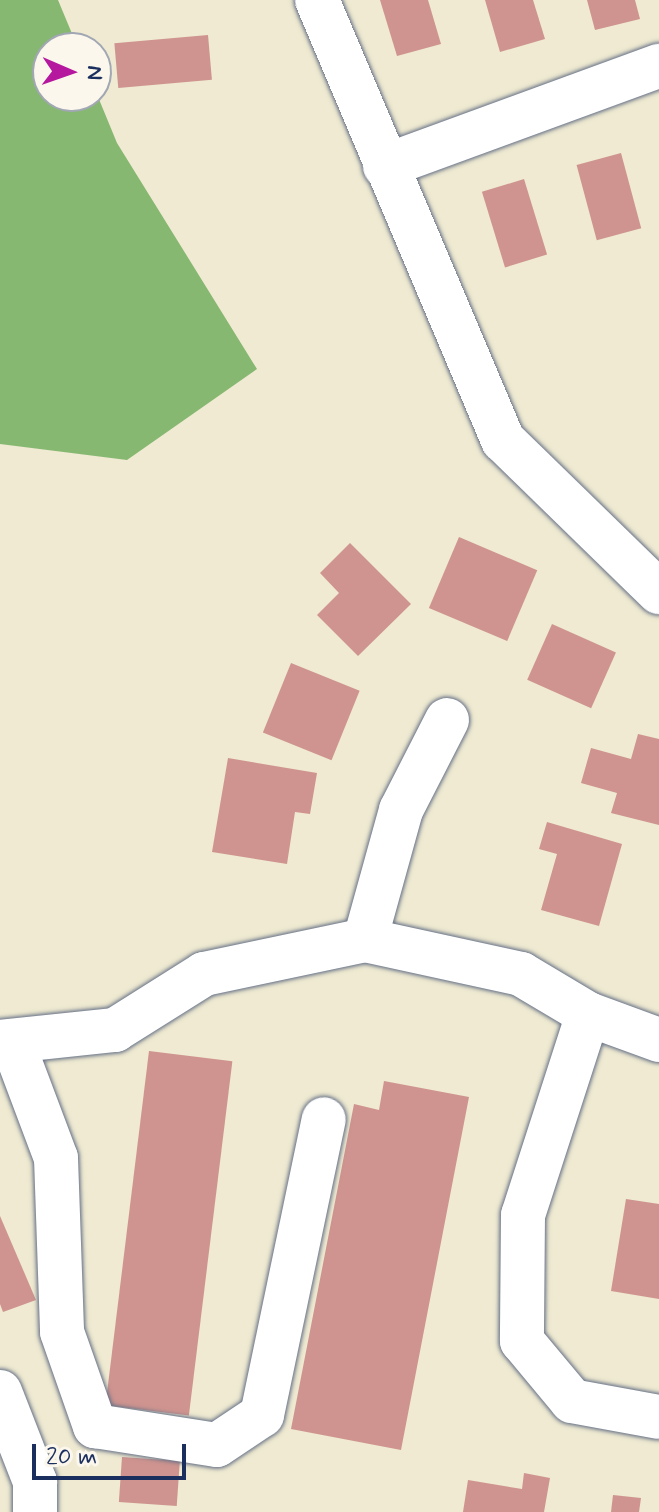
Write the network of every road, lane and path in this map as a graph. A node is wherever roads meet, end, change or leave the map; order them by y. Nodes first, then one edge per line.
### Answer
1 (317, 0) edge
2 (659, 66) edge
3 (385, 166) junction
4 (659, 592) edge
5 (447, 720) dead end
6 (365, 940) junction
7 (588, 1014) junction
8 (659, 1040) edge
9 (6, 1042) edge
10 (324, 1119) dead end
11 (0, 1392) edge
12 (659, 1417) edge
13 (35, 1512) edge

1 - 3 street
2 - 3 street
3 - 4 street
5 - 6 street
6 - 7 street
6 - 9 street
7 - 8 street
7 - 12 street
9 - 10 street
11 - 13 street

